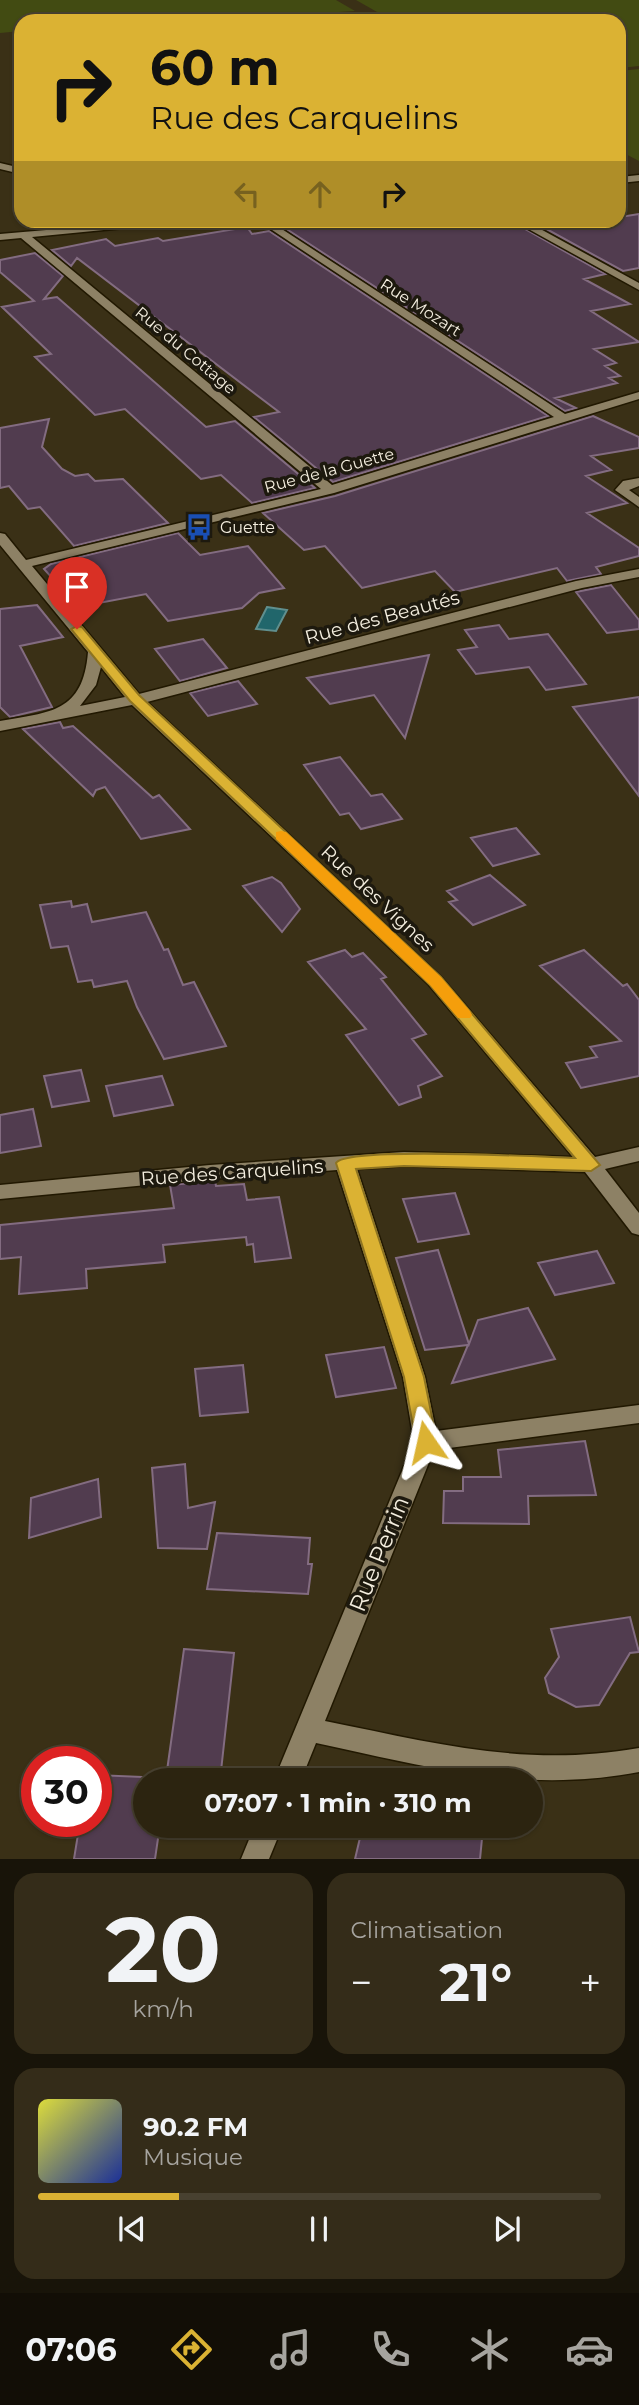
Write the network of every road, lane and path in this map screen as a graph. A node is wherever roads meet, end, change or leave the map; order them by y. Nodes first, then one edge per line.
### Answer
1 (107, 228) edge
2 (273, 228) edge
3 (531, 228) edge
4 (1, 235) edge
5 (23, 235) junction
6 (639, 287) edge
7 (639, 395) edge
8 (565, 419) junction
9 (639, 482) edge
10 (330, 490) junction
11 (639, 503) edge
12 (0, 537) edge
13 (25, 564) junction
14 (639, 573) edge
15 (95, 651) junction
16 (134, 698) junction
17 (59, 714) junction
18 (0, 726) edge
19 (639, 1154) edge
20 (345, 1163) junction
21 (591, 1165) junction
22 (0, 1192) edge
23 (639, 1228) edge
24 (639, 1414) edge
25 (426, 1442) junction
26 (307, 1729) junction
27 (639, 1760) edge
28 (292, 1768) edge
29 (264, 1838) edge
30 (255, 1859) edge

1 - 5 street
2 - 8 street, Rue Mozart
3 - 6 street
4 - 5 street
5 - 10 street, Rue du Cottage
7 - 8 street, Rue de la Guette
8 - 10 street, Rue de la Guette
9 - 11 street
10 - 13 street, Rue de la Guette
12 - 13 street, Rue des Vignes
13 - 15 street, Rue des Vignes
14 - 16 street, Rue des Beautés
15 - 16 street, Rue des Vignes
15 - 17 street
16 - 17 street, Rue des Beautés
16 - 21 street, Rue des Vignes
17 - 18 street, Rue des Beautés
19 - 21 street, Rue des Carquelins
20 - 21 street, Rue des Carquelins
20 - 22 street, Rue des Carquelins
20 - 25 street
21 - 23 street, Rue des Vignes
24 - 25 street
25 - 26 street, Rue Perrin
26 - 27 street
26 - 28 street, Rue Perrin
29 - 30 street

